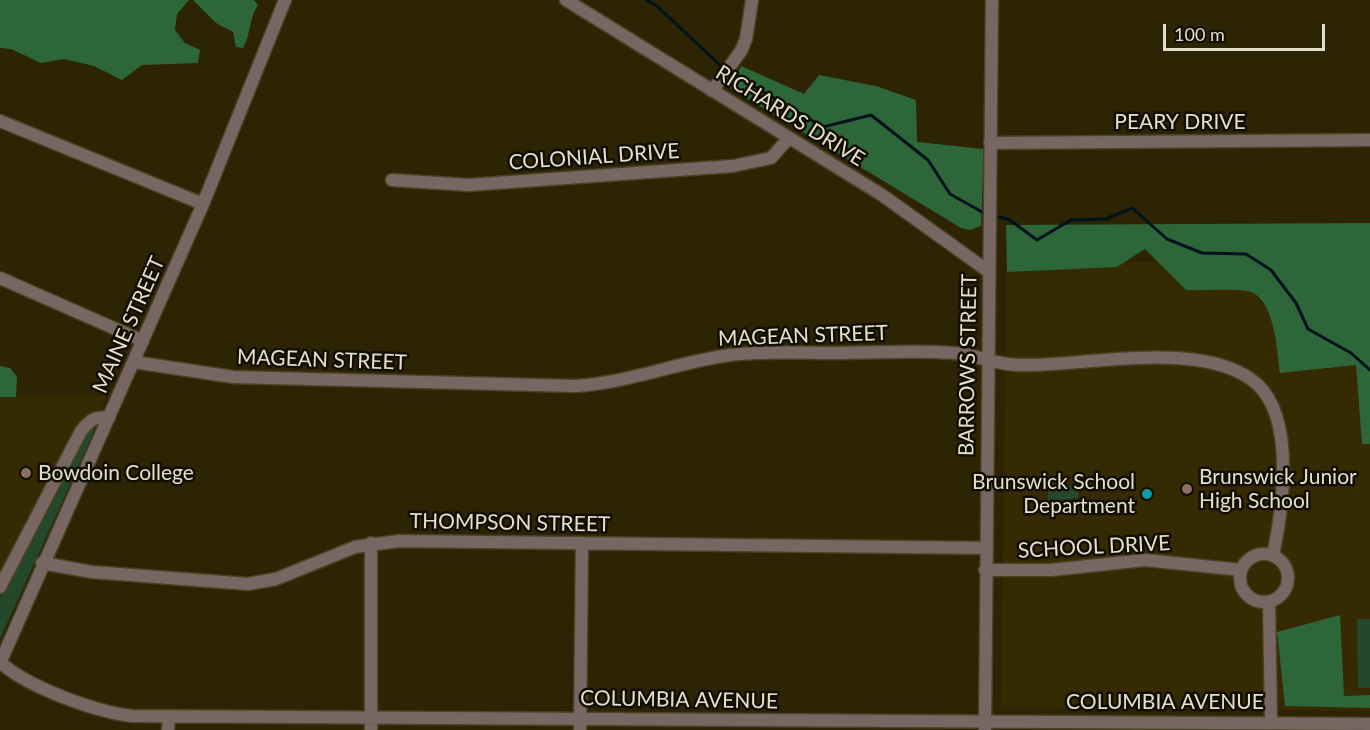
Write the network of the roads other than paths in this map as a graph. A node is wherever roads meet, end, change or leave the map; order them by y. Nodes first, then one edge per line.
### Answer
1 (285, 0) edge
2 (566, 0) edge
3 (752, 0) edge
4 (992, 0) edge
5 (712, 91) junction
6 (0, 121) edge
7 (789, 138) junction
8 (1370, 140) edge
9 (990, 143) junction
10 (392, 180) dead end
11 (203, 204) junction
12 (988, 270) junction
13 (0, 278) edge
14 (143, 341) junction
15 (988, 360) junction
16 (134, 362) junction
17 (109, 418) junction
18 (372, 543) junction
19 (582, 544) junction
20 (986, 548) junction
21 (1274, 555) junction
22 (42, 563) junction
23 (985, 570) junction
24 (1241, 570) junction
25 (0, 587) edge
26 (1269, 602) junction
27 (0, 662) edge
28 (371, 716) junction
29 (169, 717) junction
30 (1271, 723) junction
31 (580, 724) edge
32 (1370, 724) edge
33 (784, 725) edge
34 (985, 725) edge
35 (168, 730) edge
36 (371, 730) edge

1 - 11 street, MAINE STREET
2 - 5 street, RICHARDS DRIVE
3 - 5 street
4 - 9 street, BARROWS STREET
5 - 7 street, RICHARDS DRIVE
6 - 11 street
7 - 10 street, COLONIAL DRIVE
7 - 12 street, RICHARDS DRIVE
8 - 9 street, PEARY DRIVE
9 - 12 street, BARROWS STREET
11 - 14 street, MAINE STREET
12 - 15 street, BARROWS STREET
13 - 14 street
14 - 16 street, MAINE STREET
15 - 16 street, MAGEAN STREET
15 - 20 street, BARROWS STREET
15 - 21 street, MAGEAN STREET
16 - 17 street, MAINE STREET
17 - 22 street, MAINE STREET
17 - 25 street
18 - 19 street, THOMPSON STREET
18 - 22 street, THOMPSON STREET
18 - 28 street
19 - 20 street, THOMPSON STREET
19 - 31 street
20 - 23 street, BARROWS STREET
21 - 24 street
21 - 26 street
22 - 27 street, MAINE STREET
23 - 24 street, SCHOOL DRIVE
23 - 34 street, BARROWS STREET
24 - 26 street
26 - 30 street
27 - 29 street, COLUMBIA AVENUE
28 - 29 street, COLUMBIA AVENUE
28 - 31 street, COLUMBIA AVENUE
28 - 36 street
29 - 35 street
30 - 32 street, COLUMBIA AVENUE
30 - 34 street, COLUMBIA AVENUE
31 - 33 street, COLUMBIA AVENUE
33 - 34 street, COLUMBIA AVENUE

